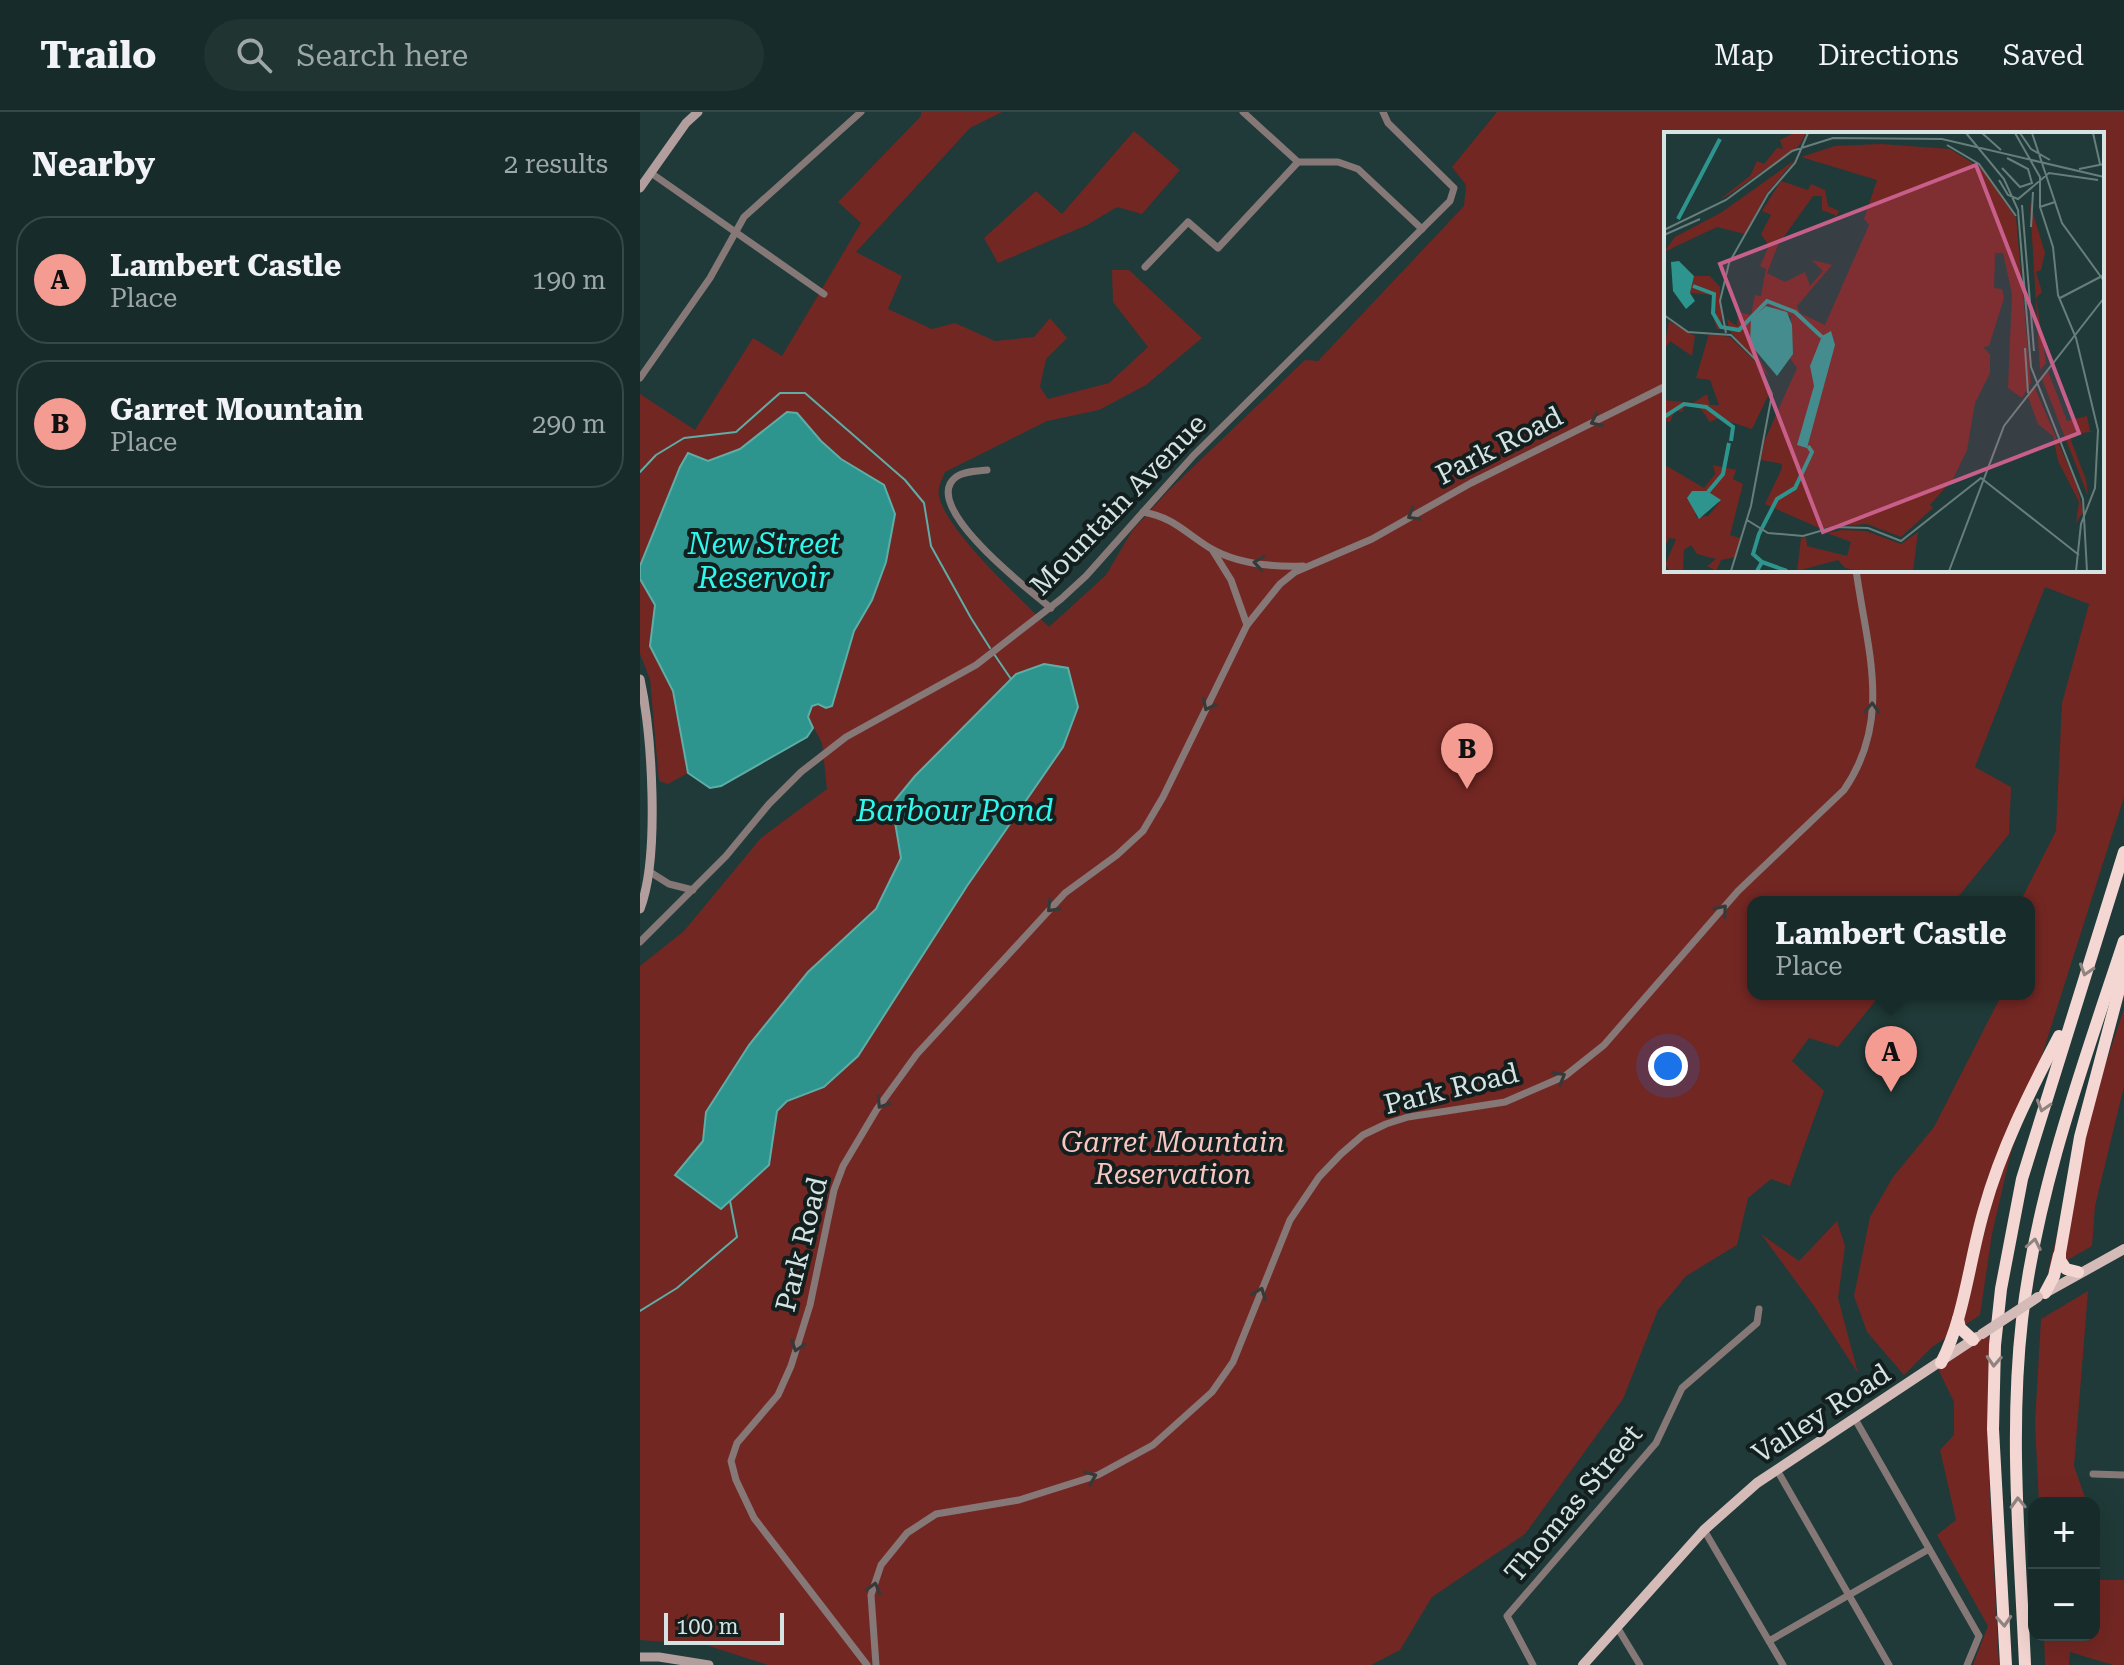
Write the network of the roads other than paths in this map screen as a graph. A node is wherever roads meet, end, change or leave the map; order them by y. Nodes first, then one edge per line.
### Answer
1 (698, 112) edge
2 (861, 112) edge
3 (1243, 112) edge
4 (1383, 112) edge
5 (1298, 162) junction
6 (651, 173) junction
7 (640, 188) edge
8 (1422, 229) junction
9 (736, 233) junction
10 (1145, 267) dead end
11 (824, 294) dead end
12 (640, 378) edge
13 (1664, 387) edge
14 (987, 470) dead end
15 (1143, 512) junction
16 (1212, 549) junction
17 (1309, 566) junction
18 (1856, 572) edge
19 (1051, 608) junction
20 (1247, 625) junction
21 (640, 679) edge
22 (2124, 852) edge
23 (650, 872) junction
24 (693, 890) junction
25 (640, 909) edge
26 (2124, 941) edge
27 (640, 942) edge
28 (2119, 957) junction
29 (2075, 1005) junction
30 (2124, 1249) edge
31 (2060, 1253) junction
32 (2078, 1272) junction
33 (2042, 1295) junction
34 (1759, 1309) dead end
35 (1958, 1319) junction
36 (1977, 1337) junction
37 (1941, 1363) junction
38 (1855, 1419) junction
39 (1777, 1470) junction
40 (2093, 1474) dead end
41 (2124, 1475) edge
42 (1704, 1530) junction
43 (1929, 1549) junction
44 (1848, 1595) junction
45 (1617, 1627) junction
46 (1769, 1641) junction
47 (873, 1642) junction
48 (640, 1657) edge
49 (860, 1657) junction
50 (709, 1665) edge
51 (867, 1665) edge
52 (876, 1665) edge
53 (1533, 1665) edge
54 (1583, 1665) edge
55 (1640, 1665) edge
56 (1783, 1665) edge
57 (1889, 1665) edge
58 (1967, 1665) edge
59 (2006, 1665) edge
60 (2025, 1665) edge

1 - 6 street
2 - 9 street
3 - 5 street
4 - 8 street, Mountain Avenue
5 - 8 street
5 - 10 street
6 - 7 street
6 - 9 street
8 - 15 street, Mountain Avenue
9 - 11 street
9 - 12 street
13 -> 17 street, Park Road
14 - 19 street
15 - 16 street, Park Road
15 - 19 street, Mountain Avenue
17 -> 16 street, Park Road
16 - 20 street, Park Road
17 - 20 street, Park Road
47 -> 18 street, Park Road
19 - 24 street, Mountain Avenue
20 -> 49 street, Park Road
21 - 23 street
22 -> 29 highway
23 - 24 street
23 - 25 street
24 - 27 street, Mountain Avenue
26 - 28 highway
28 - 31 highway
60 -> 28 highway
29 - 35 highway
29 -> 59 highway
30 - 32 main road, Valley Road
31 - 32 highway
31 - 33 highway
32 - 33 main road, Valley Road
33 - 36 main road, Valley Road, bridge
34 - 53 street, Thomas Street
35 - 36 highway
35 - 37 highway
36 - 37 main road, Valley Road
37 - 38 main road, Valley Road
38 - 39 main road, Valley Road
38 - 43 street
39 - 42 main road, Valley Road
39 - 44 street
40 - 41 street
42 - 45 main road, Valley Road
42 - 46 street
43 - 44 street
43 - 58 street
44 - 46 street
44 - 57 street
45 - 54 main road, Valley Road
45 - 55 street
46 - 56 street
47 - 49 street
47 - 52 street, Park Road
48 - 50 street
49 - 51 street, Park Road

